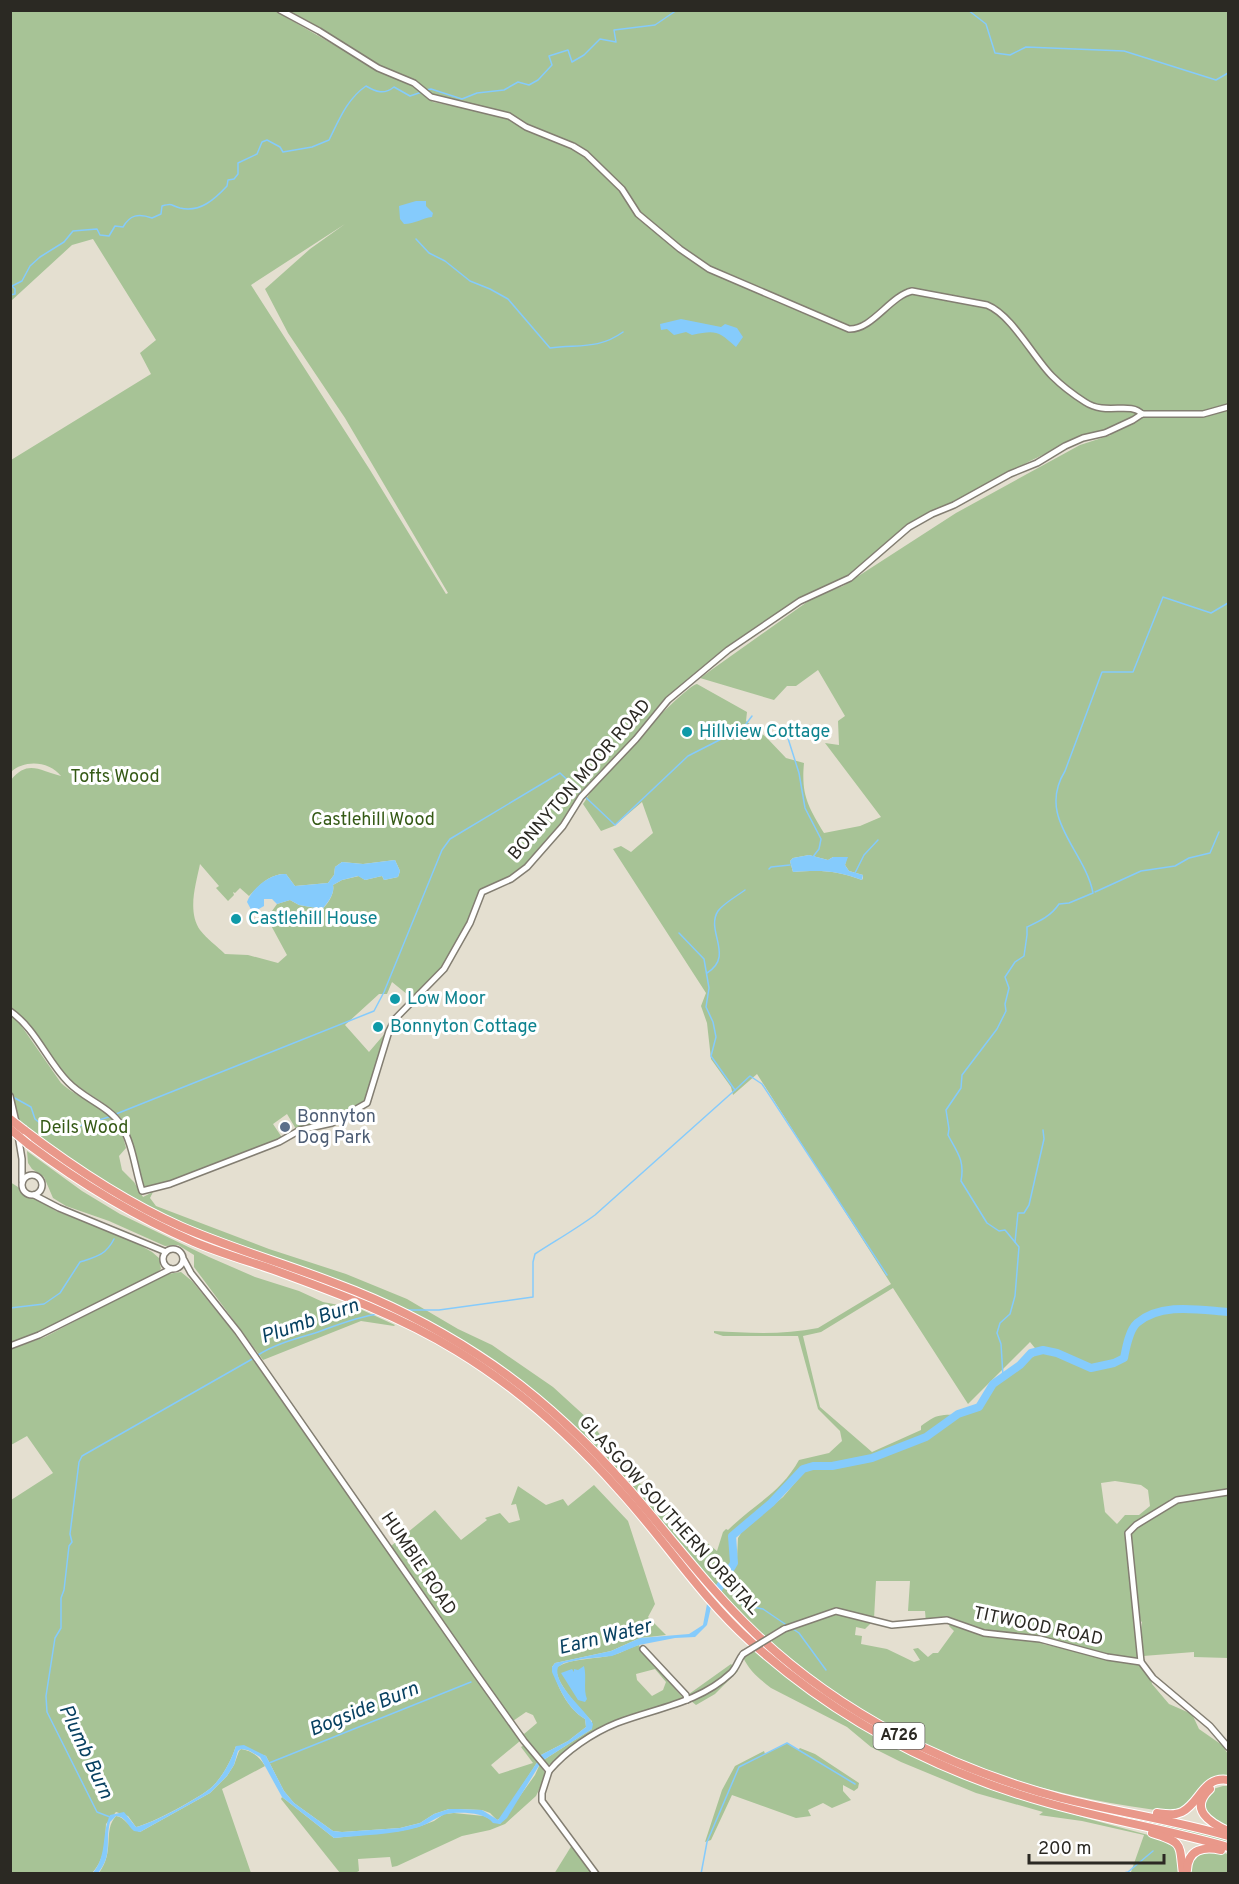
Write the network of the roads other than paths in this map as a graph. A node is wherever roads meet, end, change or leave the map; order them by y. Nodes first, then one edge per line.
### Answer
1 (280, 10) edge
2 (1228, 407) edge
3 (1142, 414) junction
4 (12, 1013) edge
5 (10, 1096) edge
6 (10, 1119) edge
7 (10, 1129) edge
8 (22, 1159) junction
9 (37, 1176) junction
10 (22, 1180) junction
11 (42, 1186) junction
12 (34, 1195) junction
13 (52, 1203) junction
14 (154, 1248) junction
15 (166, 1252) junction
16 (184, 1260) junction
17 (169, 1266) junction
18 (191, 1273) junction
19 (10, 1346) edge
20 (1228, 1492) edge
21 (643, 1649) dead end
22 (1141, 1662) junction
23 (687, 1700) junction
24 (1228, 1747) edge
25 (549, 1771) junction
26 (1228, 1782) edge
27 (1105, 1807) junction
28 (1087, 1813) junction
29 (1228, 1831) edge
30 (1228, 1836) edge
31 (1228, 1849) edge
32 (596, 1874) edge
33 (1185, 1874) edge

1 - 3 street
2 - 3 street
3 - 4 street, BONNYTON MOOR ROAD
5 - 8 street
6 - 27 highway, GLASGOW SOUTHERN ORBITAL / A726, bridge
7 - 28 highway, GLASGOW SOUTHERN ORBITAL / A726, bridge
8 - 9 street
8 - 10 street
9 - 10 street
9 - 11 street
10 - 12 street
11 - 12 street
11 - 13 street
12 - 13 street
13 - 14 street
14 - 15 street
14 - 17 street
15 - 16 street
15 - 17 street
16 - 17 street
16 - 18 street, HUMBIE ROAD
17 - 18 street
17 - 19 street
18 - 25 street, HUMBIE ROAD
20 - 22 street
21 - 23 street
22 - 23 street, TITWOOD ROAD, bridge
22 - 24 street
23 - 25 street, TITWOOD ROAD
25 - 32 street
26 - 27 highway
26 - 29 highway
27 - 30 highway, GLASGOW SOUTHERN ORBITAL / A726
28 - 31 highway, GLASGOW SOUTHERN ORBITAL / A726
28 - 33 highway
31 - 33 highway

